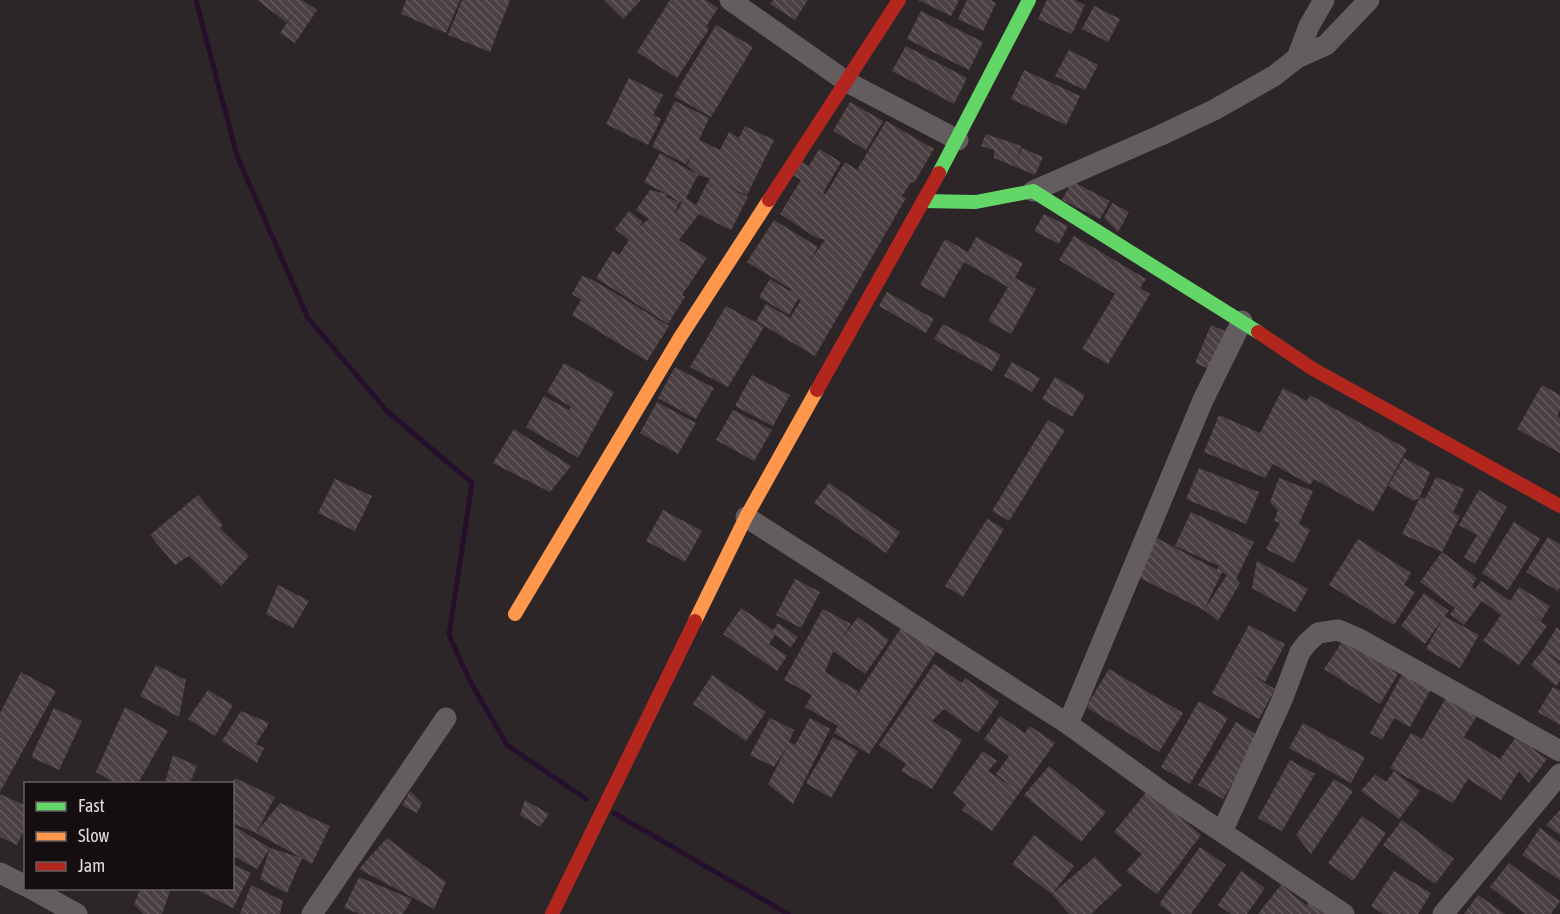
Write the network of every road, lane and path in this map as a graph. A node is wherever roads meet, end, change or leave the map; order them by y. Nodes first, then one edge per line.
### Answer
1 (730, 0) edge
2 (899, 0) edge
3 (1029, 0) edge
4 (1324, 0) edge
5 (1369, 0) edge
6 (1297, 58) junction
7 (847, 82) junction
8 (958, 140) junction
9 (1033, 192) junction
10 (924, 201) junction
11 (1242, 321) junction
12 (1560, 506) edge
13 (746, 517) junction
14 (515, 614) dead end
15 (446, 718) dead end
16 (1068, 724) junction
17 (1560, 751) edge
18 (1560, 774) edge
19 (1222, 832) junction
20 (0, 873) edge
21 (24, 885) edge
22 (34, 890) edge
23 (77, 914) edge
24 (312, 914) edge
25 (552, 914) edge
26 (1344, 914) edge
27 (1443, 914) edge

1 - 7 street
2 - 7 street
3 - 8 street
4 - 6 street
5 - 6 street
6 - 9 street
7 - 8 street
7 - 14 street
8 - 10 street
9 - 10 street
9 - 11 street
10 - 13 street
11 - 12 street
11 - 16 street
13 - 16 street
13 - 25 street
15 - 24 street
16 - 19 street
17 - 19 street
18 - 27 street
19 - 26 street
20 - 21 street
22 - 23 street

